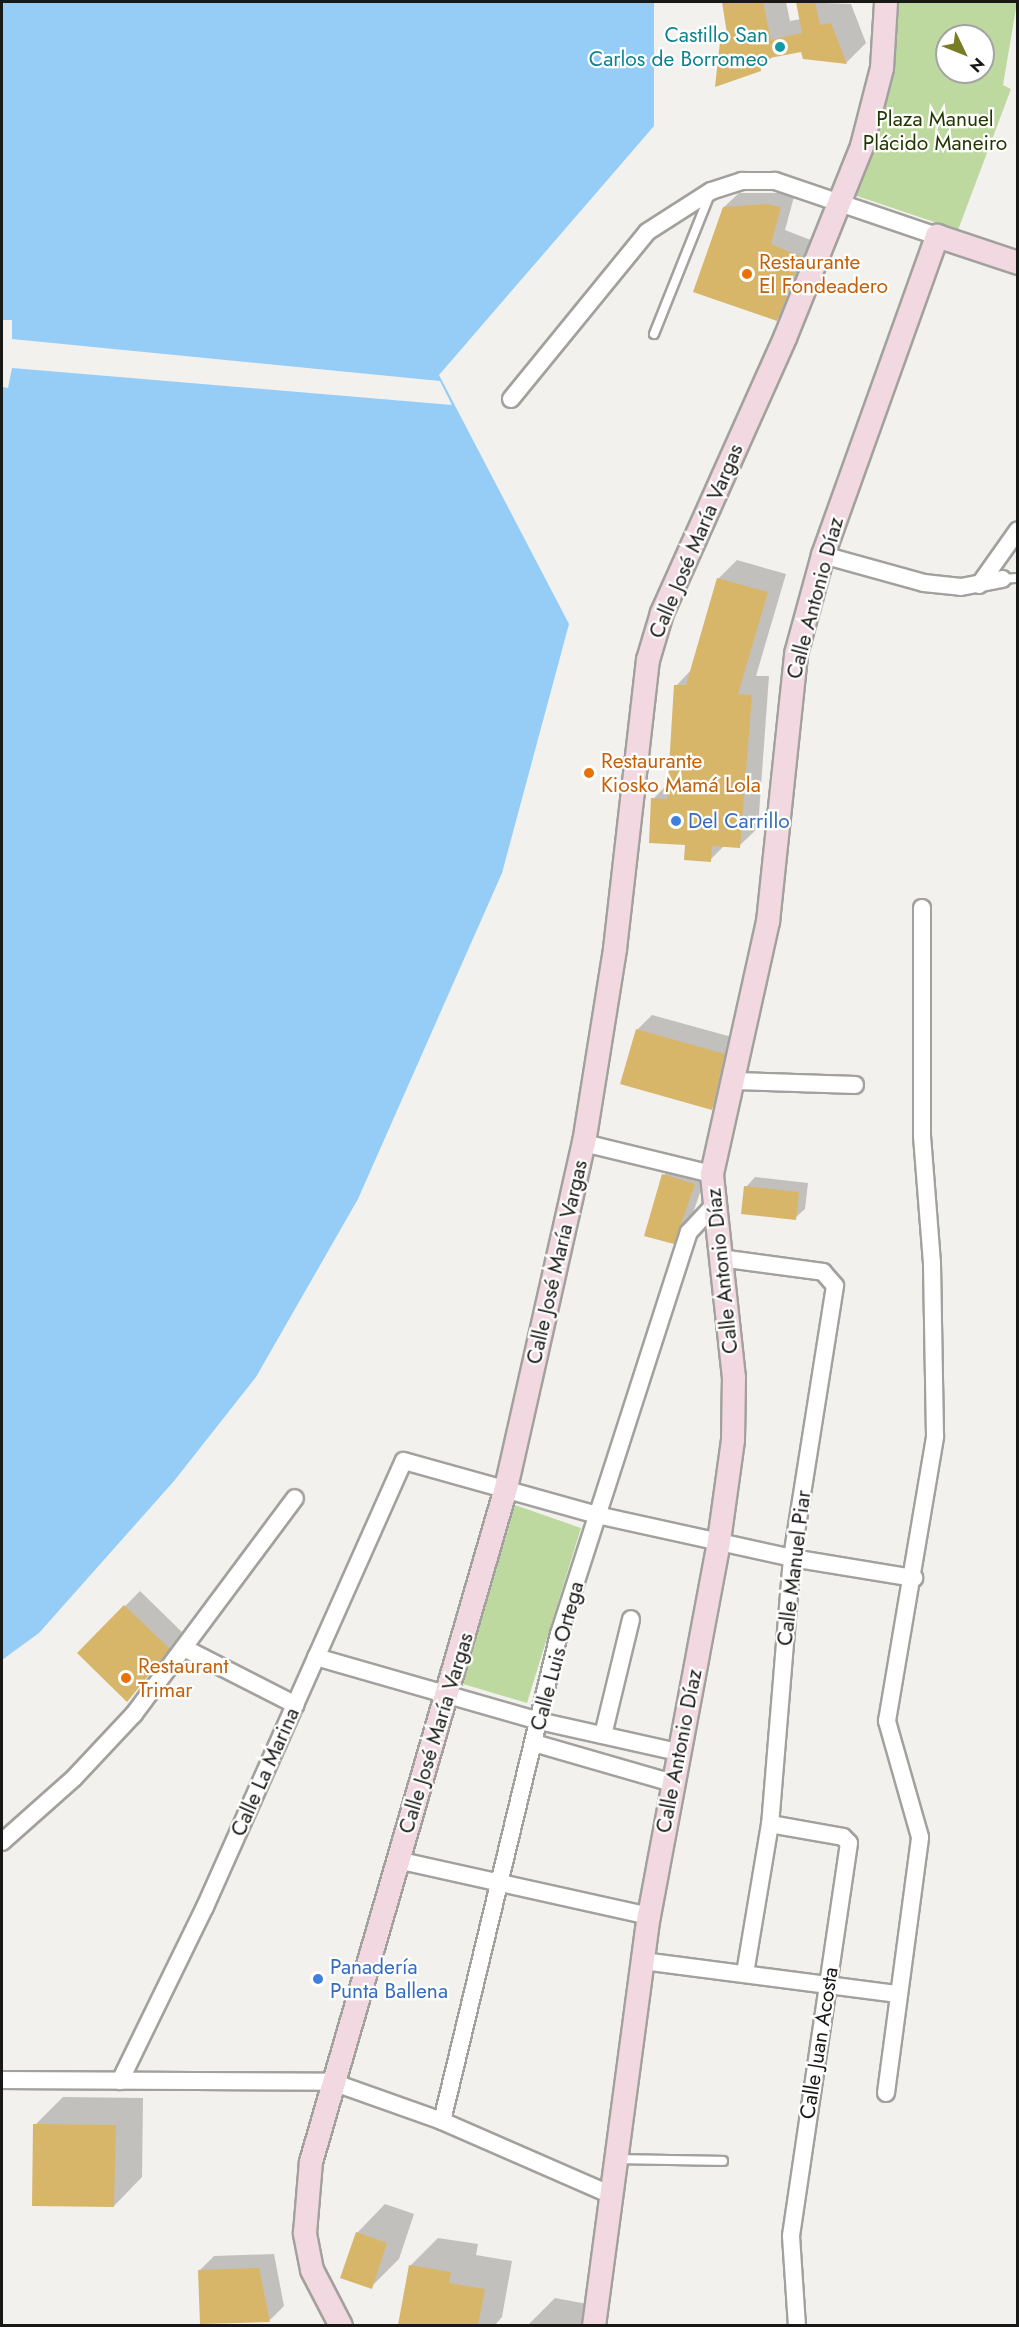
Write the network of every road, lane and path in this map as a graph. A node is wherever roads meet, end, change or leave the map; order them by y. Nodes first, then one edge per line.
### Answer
1 (886, 2) edge
2 (711, 191) junction
3 (839, 204) junction
4 (937, 236) junction
5 (1017, 264) edge
6 (654, 334) dead end
7 (511, 399) dead end
8 (1017, 530) edge
9 (823, 555) junction
10 (1010, 579) edge
11 (979, 585) junction
12 (922, 908) dead end
13 (736, 1081) junction
14 (855, 1085) dead end
15 (584, 1143) junction
16 (712, 1174) junction
17 (712, 1207) junction
18 (720, 1258) junction
19 (507, 1488) junction
20 (295, 1498) dead end
21 (597, 1515) junction
22 (719, 1541) junction
23 (792, 1558) junction
24 (914, 1578) junction
25 (631, 1619) dead end
26 (186, 1648) junction
27 (316, 1657) junction
28 (449, 1694) junction
29 (296, 1705) junction
30 (539, 1721) junction
31 (603, 1735) junction
32 (534, 1743) junction
33 (678, 1752) junction
34 (673, 1783) junction
35 (770, 1824) junction
36 (2, 1842) edge
37 (397, 1860) junction
38 (500, 1883) junction
39 (649, 1916) junction
40 (643, 1960) junction
41 (745, 1973) junction
42 (829, 1983) junction
43 (896, 1994) junction
44 (2, 2080) edge
45 (120, 2081) junction
46 (332, 2082) junction
47 (886, 2093) dead end
48 (442, 2121) junction
49 (616, 2159) junction
50 (723, 2162) dead end
51 (611, 2195) junction
52 (341, 2325) edge
53 (594, 2325) edge
54 (797, 2325) edge

1 - 3 street, Calle José María Vargas
2 - 3 street
2 - 6 lane
2 - 7 street
3 - 4 street
3 - 15 street, Calle José María Vargas
4 - 5 street
4 - 9 street, Calle Antonio Díaz
8 - 11 street
9 - 11 street
9 - 13 street, Calle Antonio Díaz
10 - 11 street
12 - 24 street
13 - 14 street
13 - 16 street, Calle Antonio Díaz
15 - 16 street
15 - 19 street, Calle José María Vargas
16 - 17 street, Calle Antonio Díaz
17 - 18 street, Calle Antonio Díaz
17 - 21 street, Calle Luis Ortega
18 - 22 street, Calle Antonio Díaz
18 - 23 street, Calle Manuel Piar
19 - 21 street
19 - 27 street, Calle La Marina
19 - 28 street, Calle José María Vargas
20 - 26 street
21 - 22 street
21 - 30 street, Calle Luis Ortega
22 - 23 street
22 - 33 street, Calle Antonio Díaz
23 - 24 street
23 - 35 street, Calle Manuel Piar
24 - 43 street
25 - 31 street
26 - 29 street
26 - 36 street
27 - 28 street
27 - 29 street, Calle La Marina
28 - 30 street
28 - 37 street, Calle José María Vargas
29 - 45 street, Calle La Marina
30 - 31 street
30 - 32 street, Calle Luis Ortega
31 - 33 street
32 - 34 street
32 - 38 street, Calle Luis Ortega
33 - 34 street, Calle Antonio Díaz
34 - 39 street, Calle Antonio Díaz
35 - 41 street, Calle Manuel Piar
35 - 42 street, Calle Juan Acosta
37 - 38 street
37 - 46 street, Calle José María Vargas
38 - 39 street
38 - 48 street, Calle Luis Ortega
39 - 40 street, Calle Antonio Díaz
40 - 41 street
40 - 49 street, Calle Antonio Díaz
41 - 42 street
42 - 43 street
42 - 54 street, Calle Juan Acosta
43 - 47 street
44 - 45 street
45 - 46 street
46 - 48 street
46 - 52 street, Calle José María Vargas
48 - 51 street
49 - 50 lane
49 - 51 street, Calle Antonio Díaz
51 - 53 street, Calle Antonio Díaz

